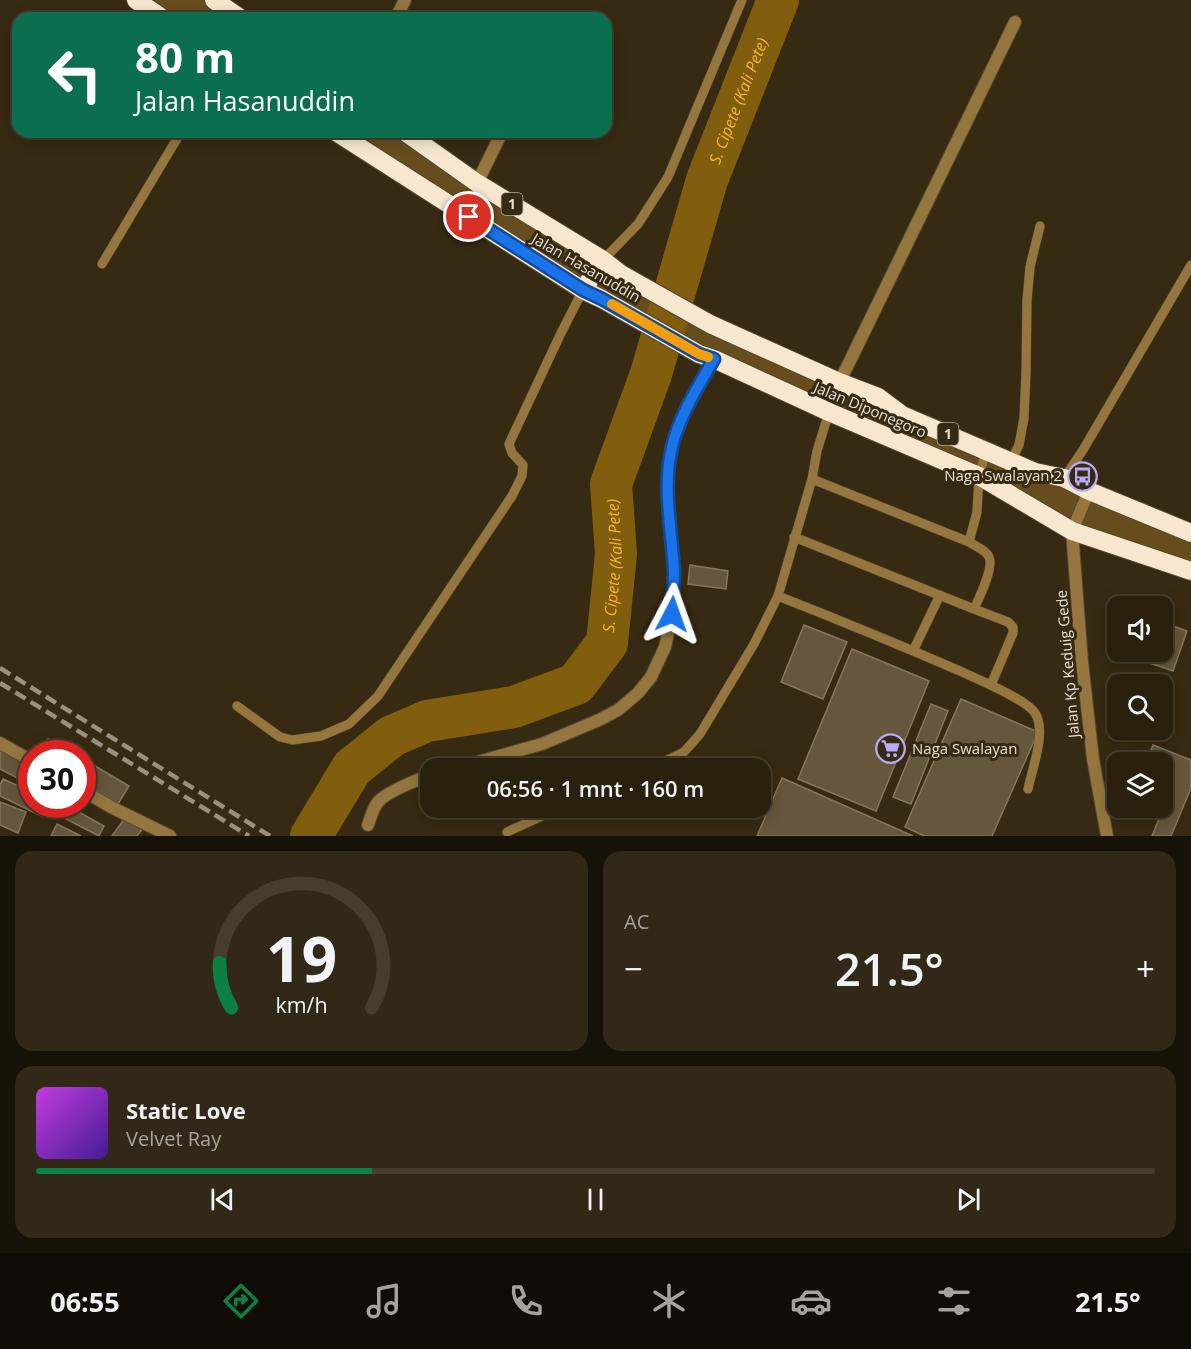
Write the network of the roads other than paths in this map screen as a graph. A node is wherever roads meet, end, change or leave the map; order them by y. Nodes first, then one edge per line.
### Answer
1 (136, 0) edge
2 (214, 0) edge
3 (742, 0) edge
4 (153, 12) edge
5 (231, 12) edge
6 (1015, 22) dead end
7 (177, 138) edge
8 (345, 138) edge
9 (413, 138) edge
10 (499, 138) edge
11 (477, 183) junction
12 (1040, 226) dead end
13 (603, 260) junction
14 (102, 264) dead end
15 (1191, 265) edge
16 (583, 290) junction
17 (710, 324) joint
18 (706, 356) junction
19 (839, 382) junction
20 (829, 412) junction
21 (986, 451) junction
22 (1011, 462) junction
23 (979, 477) junction
24 (1064, 478) junction
25 (812, 479) junction
26 (1089, 490) junction
27 (1006, 492) junction
28 (1072, 531) junction
29 (1191, 533) edge
30 (794, 537) junction
31 (969, 542) junction
32 (1191, 571) edge
33 (940, 595) junction
34 (778, 596) junction
35 (974, 609) junction
36 (913, 651) junction
37 (991, 685) junction
38 (237, 706) dead end
39 (0, 743) edge
40 (18, 753) edge
41 (492, 758) edge
42 (672, 758) edge
43 (420, 779) edge
44 (1028, 789) dead end
45 (96, 798) edge
46 (538, 818) edge
47 (368, 825) dead end
48 (507, 832) dead end
49 (170, 836) edge
50 (1107, 836) edge

1 - 4 highway
2 - 5 highway
3 - 13 lane
6 - 19 street
7 - 14 lane
8 - 16 highway, Jalan Hasanuddin / 1
9 - 11 highway, Jalan Hasanuddin / 1
10 - 11 street
11 - 13 highway, Jalan Hasanuddin / 1
12 - 22 lane
13 - 16 highway
13 - 17 highway, Jalan Hasanuddin / 1
15 - 24 lane
16 - 18 highway, Jalan Hasanuddin / 1
16 - 38 lane
17 - 19 highway, Jalan Diponegoro / 1
18 - 20 highway, Jalan Diponegoro / 1
18 - 41 street
19 - 20 highway
19 - 21 highway, Jalan Diponegoro / 1
20 - 23 highway, Jalan Diponegoro / 1
20 - 25 lane
21 - 22 highway, Jalan Diponegoro / 1
21 - 23 lane
22 - 24 highway, Jalan Diponegoro / 1
22 - 27 lane
23 - 27 highway, Jalan Diponegoro / 1
23 - 31 lane
24 - 26 highway, Jalan Diponegoro / 1
25 - 30 lane
25 - 31 lane
26 - 28 street, Jalan Kp Keduig Gede
26 - 29 highway, Jalan Diponegoro / 1
27 - 28 highway, Jalan Diponegoro / 1
28 - 32 highway, Jalan Diponegoro / 1
28 - 50 street, Jalan Kp Keduig Gede
30 - 33 lane
30 - 34 lane
31 - 35 lane
33 - 35 lane
33 - 36 lane
34 - 36 lane
34 - 42 lane
35 - 37 lane
36 - 37 lane
37 - 44 lane
39 - 40 street
43 - 47 street
45 - 49 street
46 - 48 lane

